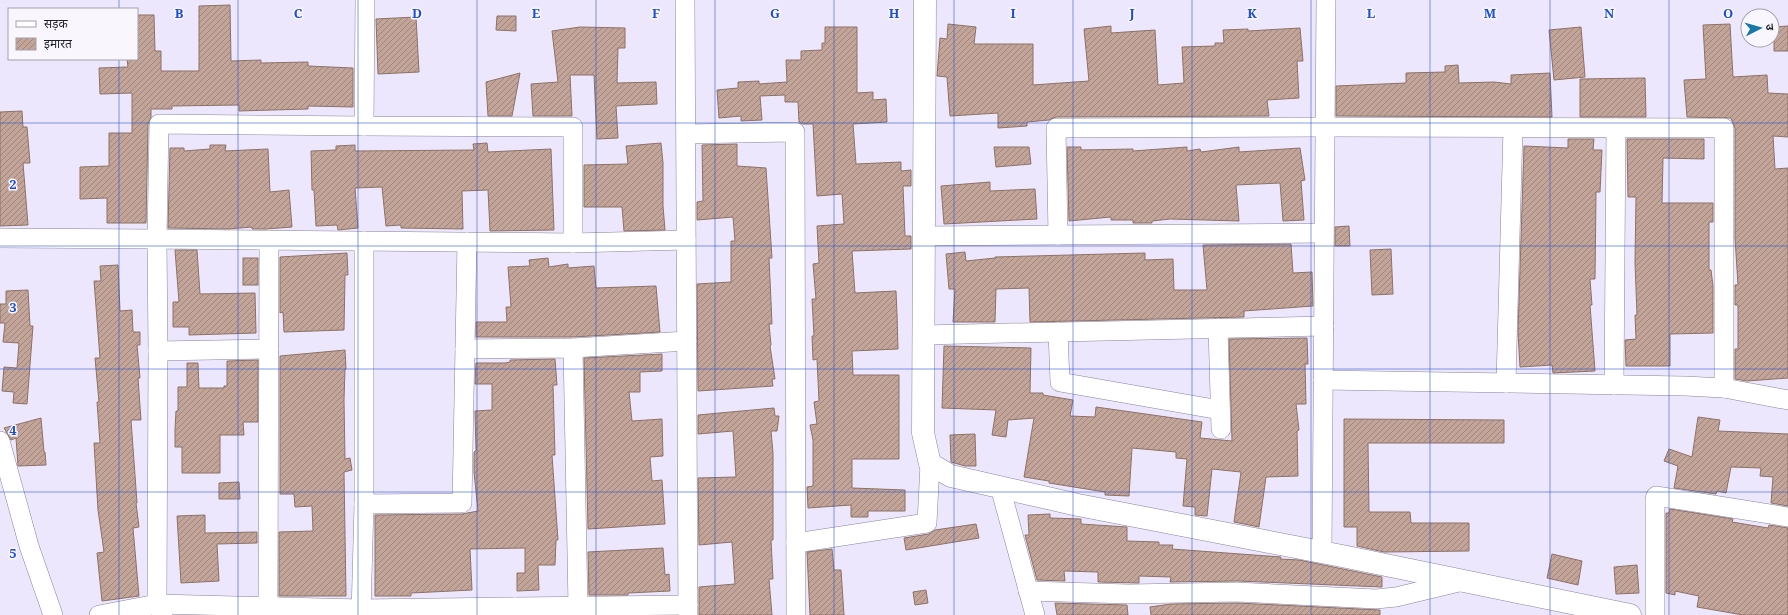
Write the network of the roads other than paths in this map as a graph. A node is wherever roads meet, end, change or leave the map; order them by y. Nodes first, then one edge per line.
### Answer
1 (365, 0) edge
2 (685, 0) edge
3 (925, 0) edge
4 (1326, 0) edge
5 (364, 126) junction
6 (1325, 127) junction
7 (1514, 128) junction
8 (1616, 128) junction
9 (687, 134) junction
10 (1324, 233) junction
11 (1058, 235) junction
12 (924, 236) junction
13 (0, 238) edge
14 (157, 239) junction
15 (269, 240) junction
16 (686, 240) junction
17 (364, 241) junction
18 (467, 242) junction
19 (573, 243) junction
20 (1324, 326) junction
21 (1218, 328) junction
22 (1058, 332) junction
23 (923, 335) junction
24 (687, 341) junction
25 (573, 348) junction
26 (465, 349) junction
27 (269, 350) junction
28 (158, 351) junction
29 (1323, 380) junction
30 (1506, 383) junction
31 (1614, 385) junction
32 (1724, 388) junction
33 (1788, 400) edge
34 (1220, 410) junction
35 (1221, 429) dead end
36 (0, 441) edge
37 (930, 464) junction
38 (1000, 487) junction
39 (364, 504) junction
40 (1788, 517) edge
41 (796, 542) junction
42 (1322, 552) junction
43 (1463, 581) junction
44 (1028, 591) junction
45 (578, 606) junction
46 (1556, 608) edge
47 (160, 609) edge
48 (688, 610) edge
49 (269, 611) edge
50 (515, 611) edge
51 (361, 612) edge
52 (53, 615) edge
53 (99, 615) edge
54 (796, 615) edge
55 (1035, 615) edge
56 (1630, 615) edge
57 (1655, 615) edge

1 - 5 street
2 - 9 street
3 - 12 street
4 - 6 street
5 - 14 street
5 - 19 street
6 - 7 street
6 - 10 street
6 - 11 street
7 - 8 street
7 - 30 street
8 - 31 street
8 - 32 street
9 - 16 street
9 - 41 street
10 - 11 street
10 - 20 street
11 - 12 street
12 - 23 street
13 - 14 street
14 - 15 street
14 - 28 street
15 - 17 street
15 - 27 street
16 - 19 street
16 - 24 street
17 - 18 street
17 - 39 street
18 - 19 street
18 - 26 street
20 - 21 street
20 - 29 street
21 - 22 street
21 - 34 street
22 - 23 street
22 - 34 street
23 - 37 street
24 - 25 street
24 - 48 street
25 - 26 street
25 - 45 street
26 - 39 street
27 - 28 street
27 - 49 street
28 - 47 street
29 - 30 street
29 - 42 street
30 - 31 street
31 - 32 street
32 - 33 street
34 - 35 street
36 - 52 street
37 - 38 street
37 - 41 street
38 - 42 street
38 - 44 street
39 - 51 street
40 - 57 street
41 - 54 street
42 - 43 street
43 - 44 street
43 - 46 street
44 - 55 street
45 - 48 street
45 - 50 street
46 - 56 street
47 - 49 street
47 - 53 street
49 - 51 street
50 - 51 street

